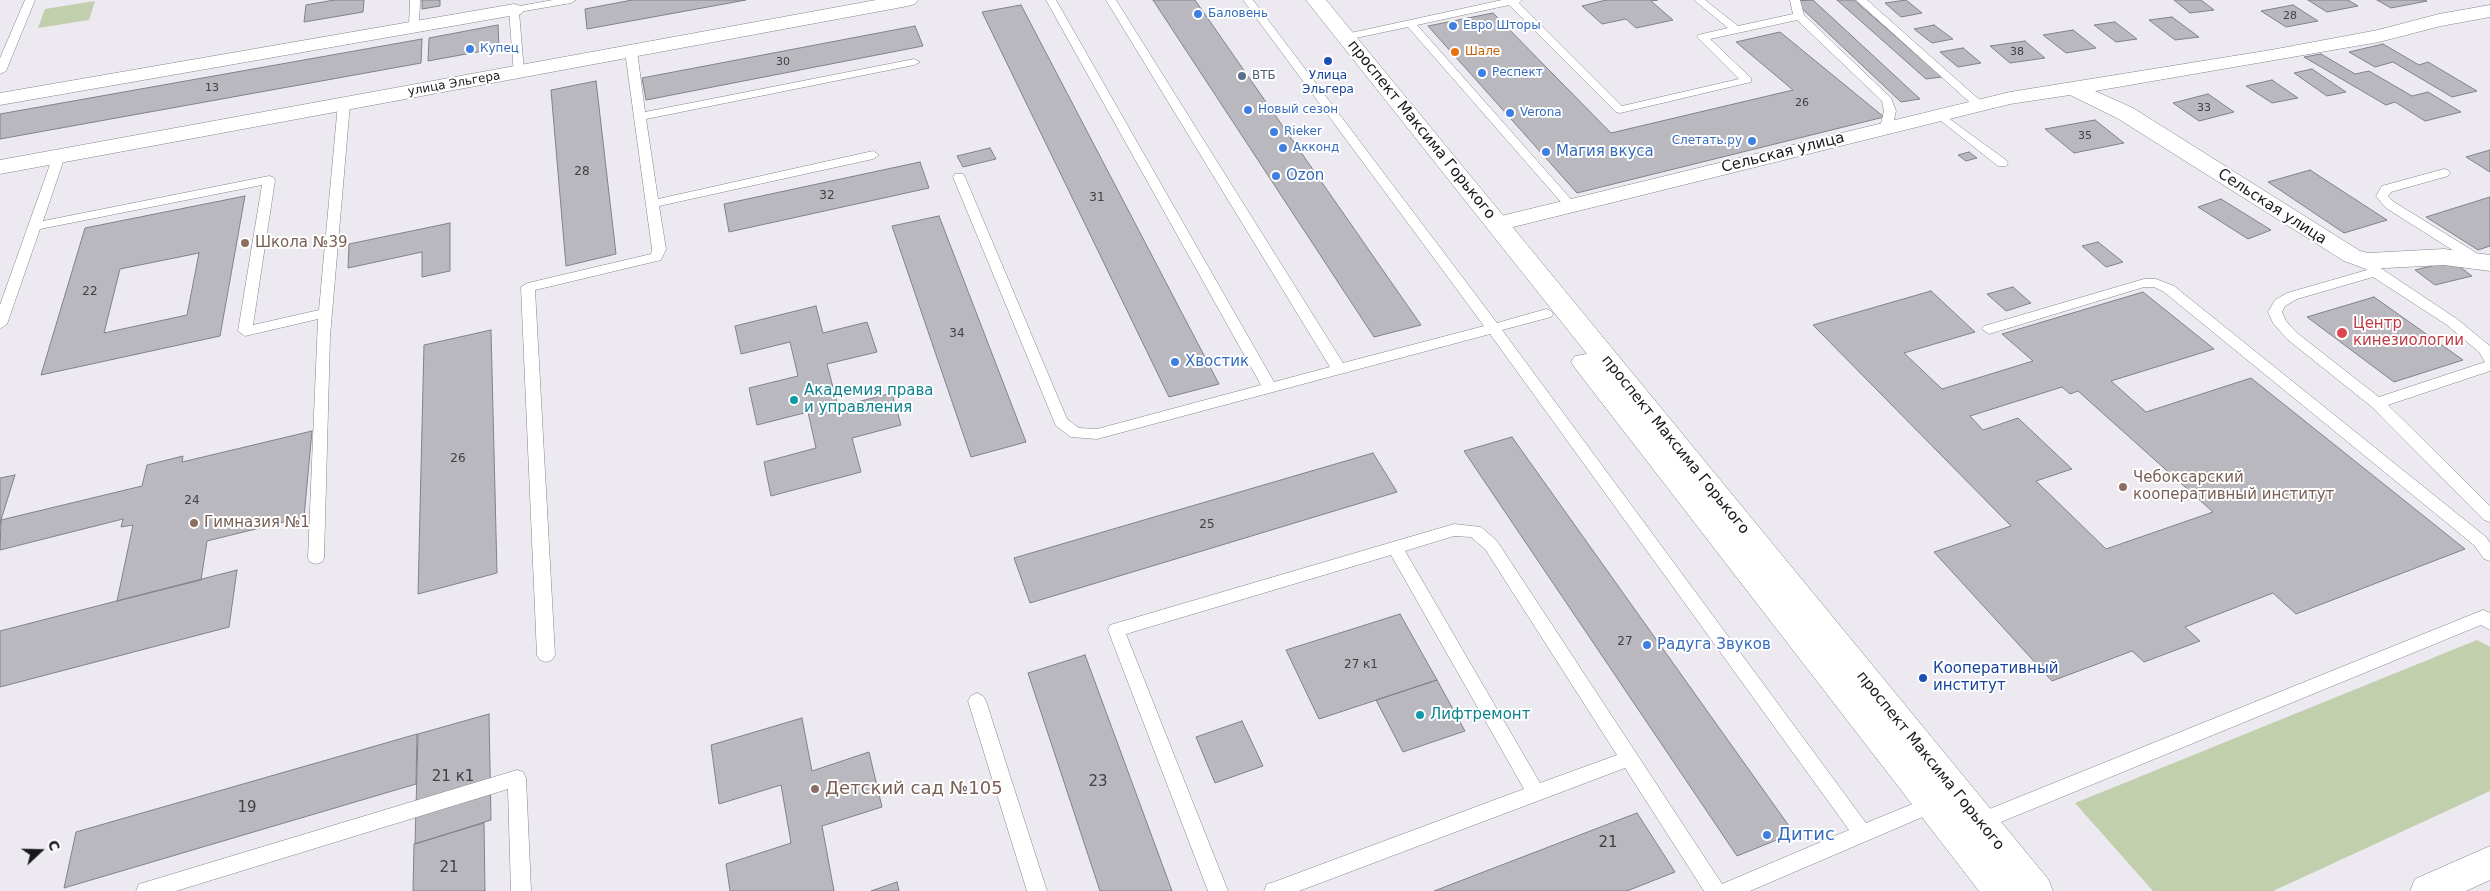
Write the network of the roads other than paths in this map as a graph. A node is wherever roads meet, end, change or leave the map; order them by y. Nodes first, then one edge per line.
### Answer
1 (30, 0) edge
2 (415, 0) edge
3 (571, 0) edge
4 (908, 0) edge
5 (1051, 0) edge
6 (1111, 0) edge
7 (1248, 0) edge
8 (1298, 0) edge
9 (1316, 0) edge
10 (1699, 0) edge
11 (1795, 0) edge
12 (1861, 0) edge
13 (1515, 1) edge
14 (514, 10) junction
15 (2490, 11) edge
16 (1799, 16) junction
17 (1410, 23) junction
18 (414, 27) junction
19 (1736, 30) junction
20 (1346, 37) junction
21 (630, 51) junction
22 (914, 62) dead end
23 (0, 71) edge
24 (518, 72) junction
25 (2071, 87) junction
26 (0, 99) edge
27 (344, 104) junction
28 (1979, 105) junction
29 (1940, 115) junction
30 (639, 117) junction
31 (1886, 128) junction
32 (873, 155) dead end
33 (59, 156) junction
34 (2002, 164) dead end
35 (0, 168) edge
36 (2444, 173) dead end
37 (958, 177) dead end
38 (652, 204) junction
39 (1571, 206) junction
40 (35, 226) junction
41 (1488, 226) junction
42 (2484, 262) edge
43 (2371, 266) junction
44 (1555, 311) junction
45 (326, 312) junction
46 (0, 324) edge
47 (1494, 329) junction
48 (1989, 329) dead end
49 (2490, 360) edge
50 (2490, 366) edge
51 (1339, 369) junction
52 (1270, 388) junction
53 (2377, 404) junction
54 (2490, 516) edge
55 (1395, 547) junction
56 (2490, 555) edge
57 (316, 558) dead end
58 (2488, 617) edge
59 (546, 655) dead end
60 (977, 701) dead end
61 (1631, 758) junction
62 (1536, 793) junction
63 (1932, 804) junction
64 (1979, 822) junction
65 (1862, 834) junction
66 (2490, 862) edge
67 (146, 891) edge
68 (521, 891) edge
69 (1036, 891) edge
70 (1218, 891) edge
71 (1274, 891) edge
72 (1715, 891) edge
73 (1728, 891) edge
74 (2001, 891) edge
75 (2035, 891) edge
76 (2428, 891) edge

1 - 23 lane
2 - 18 lane
3 - 14 lane
4 - 21 street, улица Эльгера
5 - 52 lane
6 - 51 lane
7 - 47 lane
8 - 41 street, проспект Максима Горького
9 - 20 street, проспект Максима Горького
10 - 19 lane
11 - 16 lane
12 - 28 lane
13 - 17 lane
13 - 19 lane
14 - 18 street
14 - 24 lane
15 - 25 street, Сельская улица
16 - 19 lane
16 - 31 lane
17 - 20 lane
17 - 39 lane
18 - 26 street
20 - 41 street, проспект Максима Горького
21 - 24 street, улица Эльгера
21 - 30 lane
22 - 30 lane
24 - 27 street, улица Эльгера
25 - 28 street, Сельская улица
25 - 43 street, Сельская улица
27 - 33 street, улица Эльгера
27 - 45 lane
28 - 29 street, Сельская улица
29 - 31 street, Сельская улица
29 - 34 lane
30 - 38 lane
31 - 39 street, Сельская улица
32 - 38 lane
33 - 35 street, улица Эльгера
33 - 40 lane
36 - 42 lane
37 - 52 lane
38 - 59 lane
39 - 41 street, Сельская улица
40 - 45 lane
40 - 46 lane
41 - 44 street, проспект Максима Горького
42 - 43 street, Сельская улица
43 - 49 lane
43 - 53 lane
44 - 47 lane
44 - 63 street, проспект Максима Горького
44 - 64 street, проспект Максима Горького
45 - 57 lane
47 - 51 lane
47 - 65 lane
48 - 56 lane
50 - 53 lane
51 - 52 lane
53 - 54 lane
55 - 61 lane
55 - 62 lane
55 - 70 lane
58 - 64 lane
60 - 69 lane
61 - 62 lane
61 - 72 lane
62 - 71 lane
63 - 65 lane
63 - 74 street, проспект Максима Горького
64 - 75 street, проспект Максима Горького
65 - 73 lane
66 - 76 street
67 - 68 lane

